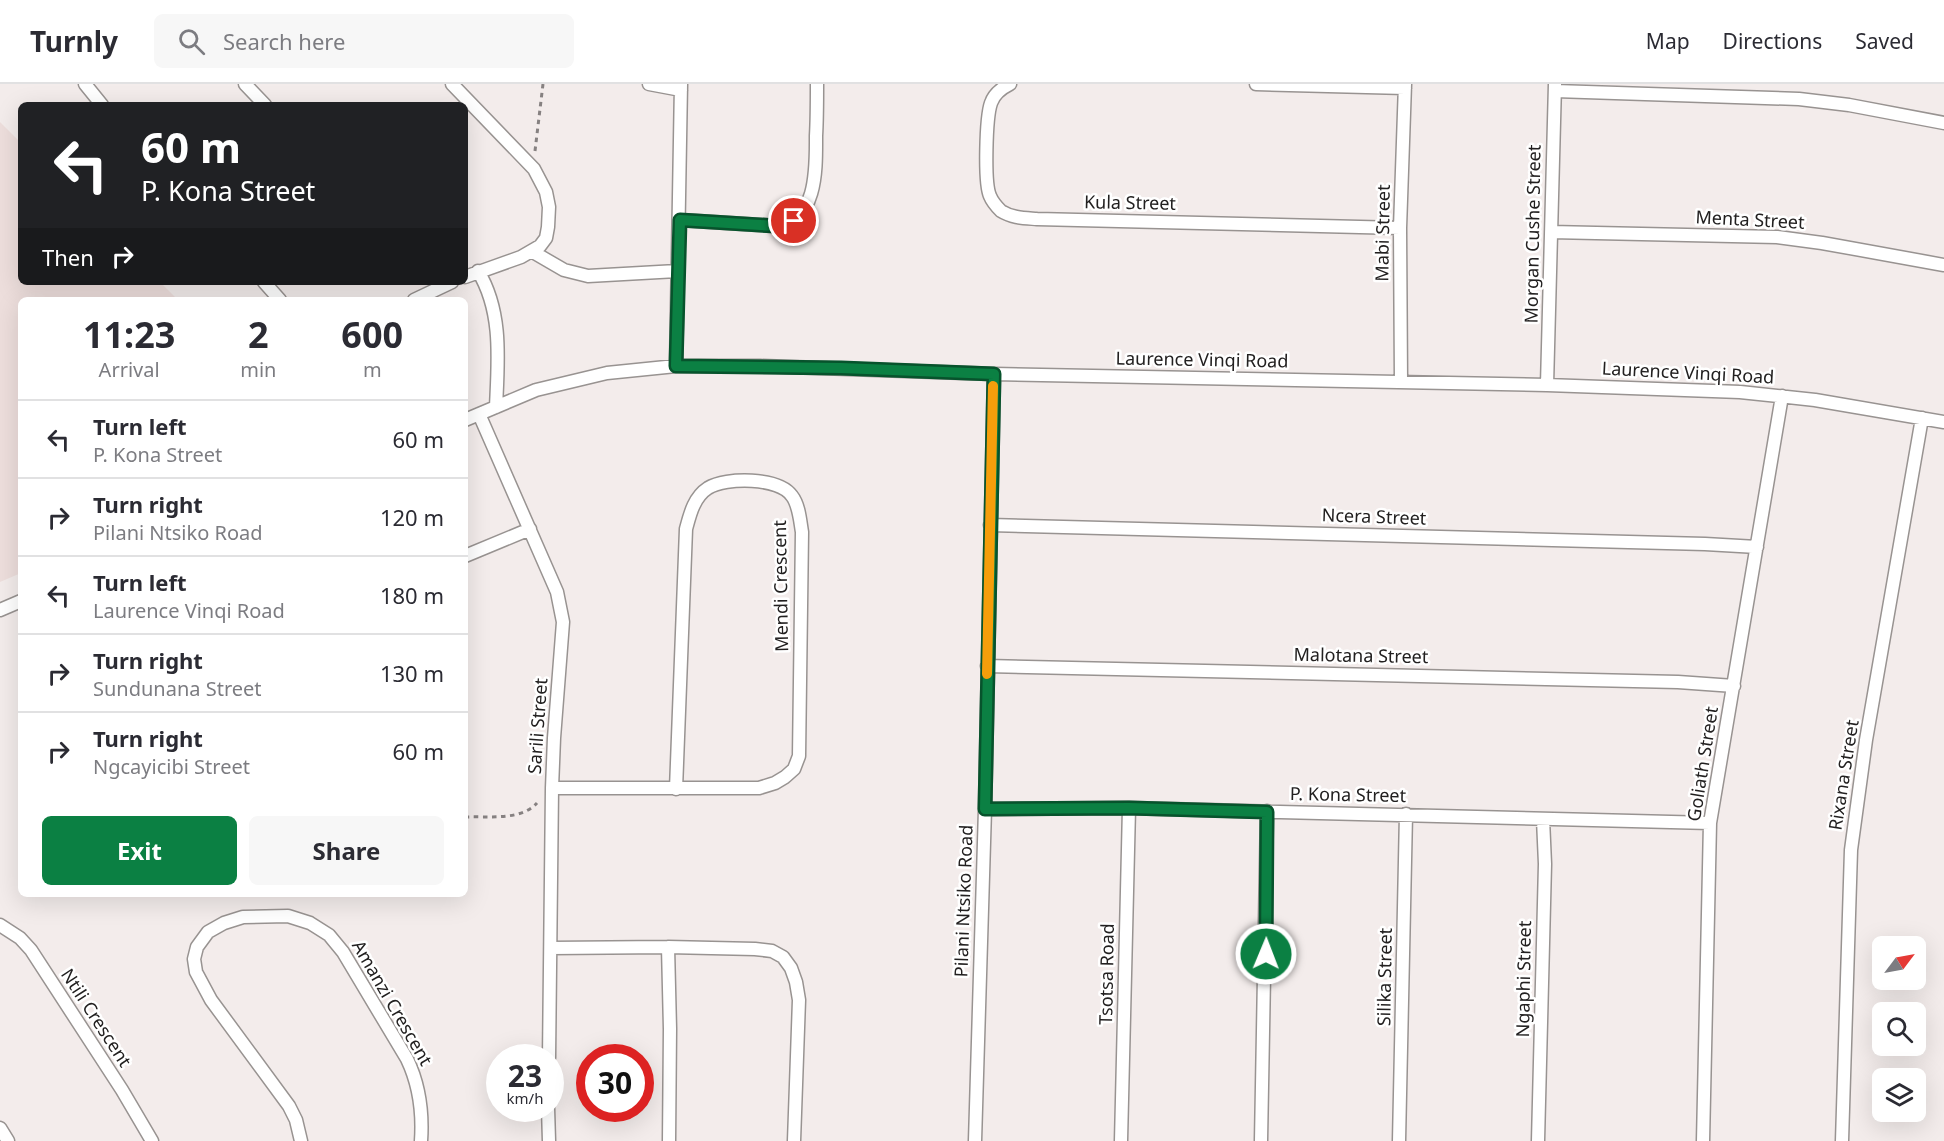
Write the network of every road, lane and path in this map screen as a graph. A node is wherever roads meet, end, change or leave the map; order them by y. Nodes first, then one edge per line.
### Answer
1 (85, 84) edge
2 (245, 84) edge
3 (452, 84) edge
4 (543, 84) edge
5 (650, 84) edge
6 (817, 84) edge
7 (1010, 84) edge
8 (1256, 84) edge
9 (1405, 86) edge
10 (681, 87) edge
11 (1555, 87) edge
12 (100, 102) edge
13 (262, 102) edge
14 (1944, 123) edge
15 (534, 169) junction
16 (680, 220) junction
17 (1400, 228) junction
18 (1551, 232) junction
19 (533, 252) junction
20 (1944, 264) edge
21 (478, 271) junction
22 (677, 272) junction
23 (468, 276) edge
24 (267, 285) edge
25 (434, 285) edge
26 (277, 297) edge
27 (418, 297) edge
28 (676, 366) junction
29 (994, 374) junction
30 (1401, 382) junction
31 (1547, 385) junction
32 (1782, 396) junction
33 (496, 407) junction
34 (479, 414) junction
35 (1922, 418) junction
36 (468, 419) edge
37 (1944, 422) edge
38 (990, 525) junction
39 (530, 529) junction
40 (1757, 547) junction
41 (468, 555) edge
42 (18, 602) edge
43 (0, 610) edge
44 (987, 666) junction
45 (1734, 686) junction
46 (552, 788) junction
47 (676, 789) junction
48 (1129, 808) junction
49 (985, 809) junction
50 (1267, 812) junction
51 (1406, 814) junction
52 (468, 817) edge
53 (1543, 819) junction
54 (1710, 823) junction
55 (0, 925) edge
56 (668, 947) junction
57 (551, 948) junction
58 (549, 1044) edge
59 (549, 1122) edge
60 (0, 1128) edge
61 (8, 1141) edge
62 (152, 1141) edge
63 (301, 1141) edge
64 (422, 1141) edge
65 (549, 1141) edge
66 (669, 1141) edge
67 (794, 1141) edge
68 (975, 1141) edge
69 (1121, 1141) edge
70 (1261, 1141) edge
71 (1399, 1141) edge
72 (1538, 1141) edge
73 (1703, 1141) edge
74 (1842, 1141) edge

1 - 12 street
2 - 13 street
3 - 15 street
4 - 15 path
5 - 10 street
6 - 16 street
7 - 17 street, Kula Street
8 - 9 street
9 - 17 street, Mabi Street
10 - 16 street
11 - 14 street
11 - 18 street, Morgan Cushe Street
15 - 19 street
16 - 22 street
17 - 30 street, Mabi Street
18 - 20 street, Menta Street
18 - 31 street, Morgan Cushe Street
19 - 21 street
19 - 22 street
21 - 23 street
21 - 33 street
22 - 28 street
24 - 26 street
25 - 27 street
28 - 29 street, Laurence Vinqi Road
28 - 33 street, Laurence Vinqi Road
29 - 30 street, Laurence Vinqi Road
29 - 38 street, Pilani Ntsiko Road
30 - 31 street, Laurence Vinqi Road
31 - 32 street, Laurence Vinqi Road
32 - 35 street, Laurence Vinqi Road
32 - 40 street, Goliath Street
33 - 34 street, Laurence Vinqi Road
34 - 36 street, Laurence Vinqi Road
34 - 39 street, Sarili Street
35 - 37 street, Laurence Vinqi Road
35 - 74 street, Rixana Street
38 - 40 street, Ncera Street
38 - 44 street, Pilani Ntsiko Road
39 - 41 street
39 - 46 street, Sarili Street
40 - 45 street, Goliath Street
42 - 43 street
44 - 45 street, Malotana Street
44 - 49 street, Pilani Ntsiko Road
45 - 54 street, Goliath Street
46 - 47 street, Mendi Crescent
46 - 52 path
46 - 57 street, Sarili Street
47 - 47 street, Mendi Crescent
48 - 49 street, P. Kona Street
48 - 50 street, P. Kona Street
48 - 69 street, Tsotsa Road
49 - 68 street, Pilani Ntsiko Road
50 - 51 street, P. Kona Street
50 - 70 street
51 - 53 street, P. Kona Street
51 - 71 street, Silika Street
53 - 54 street, P. Kona Street
53 - 72 street, Ngaphi Street
54 - 73 street, Goliath Street
55 - 62 street, Ntili Crescent
56 - 57 street
56 - 66 street
56 - 67 street
57 - 58 street, Sarili Street
59 - 65 street
60 - 61 street
63 - 64 street, Amanzi Crescent

